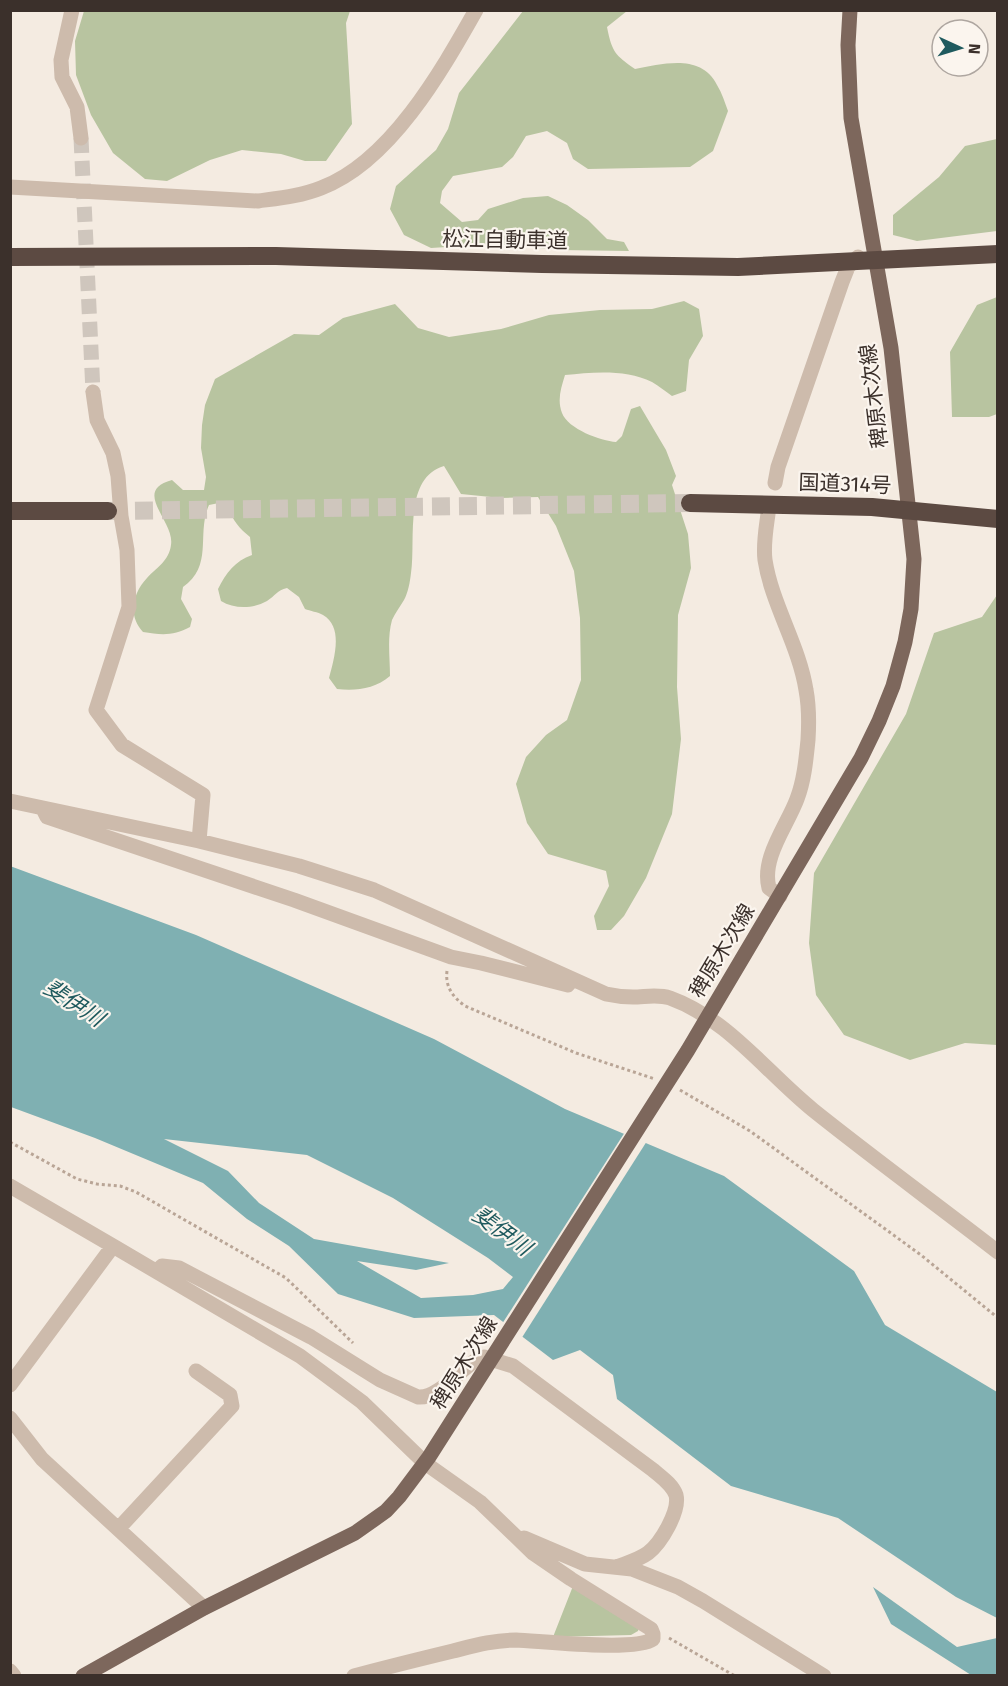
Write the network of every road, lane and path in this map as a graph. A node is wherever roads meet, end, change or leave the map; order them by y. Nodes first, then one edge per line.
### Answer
1 (72, 10) edge
2 (476, 10) edge
3 (850, 10) edge
4 (81, 138) tunnel mouth
5 (10, 187) edge
6 (873, 252) junction
7 (998, 254) edge
8 (10, 257) edge
9 (93, 392) tunnel mouth
10 (775, 483) dead end
11 (690, 503) tunnel mouth
12 (910, 509) junction
13 (10, 511) edge
14 (108, 512) tunnel mouth
15 (768, 514) dead end
16 (998, 519) edge
17 (10, 801) edge
18 (41, 806) junction
19 (199, 841) junction
20 (780, 896) junction
21 (451, 957) junction
22 (577, 982) junction
23 (706, 1017) junction
24 (658, 1080) dead end
25 (679, 1090) dead end
26 (10, 1142) edge
27 (10, 1186) edge
28 (114, 1246) junction
29 (998, 1252) edge
30 (157, 1271) junction
31 (998, 1318) edge
32 (356, 1346) dead end
33 (196, 1371) dead end
34 (10, 1385) edge
35 (10, 1418) edge
36 (427, 1460) junction
37 (119, 1528) junction
38 (513, 1533) junction
39 (617, 1567) junction
40 (204, 1608) junction
41 (651, 1629) junction
42 (10, 1671) edge
43 (14, 1676) edge
44 (83, 1676) edge
45 (354, 1676) edge
46 (735, 1676) edge
47 (824, 1676) edge

1 - 4 street
2 - 5 street
3 - 6 main road, 稗原木次線
6 - 10 street
6 - 12 main road, 稗原木次線
7 - 8 highway, 松江自動車道
9 - 19 street
11 - 12 highway, 国道314号
12 - 16 highway, 国道314号
12 - 20 main road, 稗原木次線
13 - 14 highway
15 - 20 street
17 - 18 street
18 - 19 street
18 - 21 street
19 - 22 street
20 - 23 main road, 稗原木次線
21 - 22 street
21 - 24 path
22 - 23 street
23 - 29 street
23 - 36 main road, 稗原木次線
25 - 31 path
26 - 32 path
27 - 28 street
28 - 30 street
28 - 34 street
30 - 36 street
30 - 39 street
33 - 37 street
35 - 37 street
36 - 38 street
36 - 40 main road, 稗原木次線
37 - 40 street
38 - 39 street
38 - 41 street
39 - 47 street
40 - 44 main road, 稗原木次線
41 - 45 street
41 - 46 path
42 - 43 street

